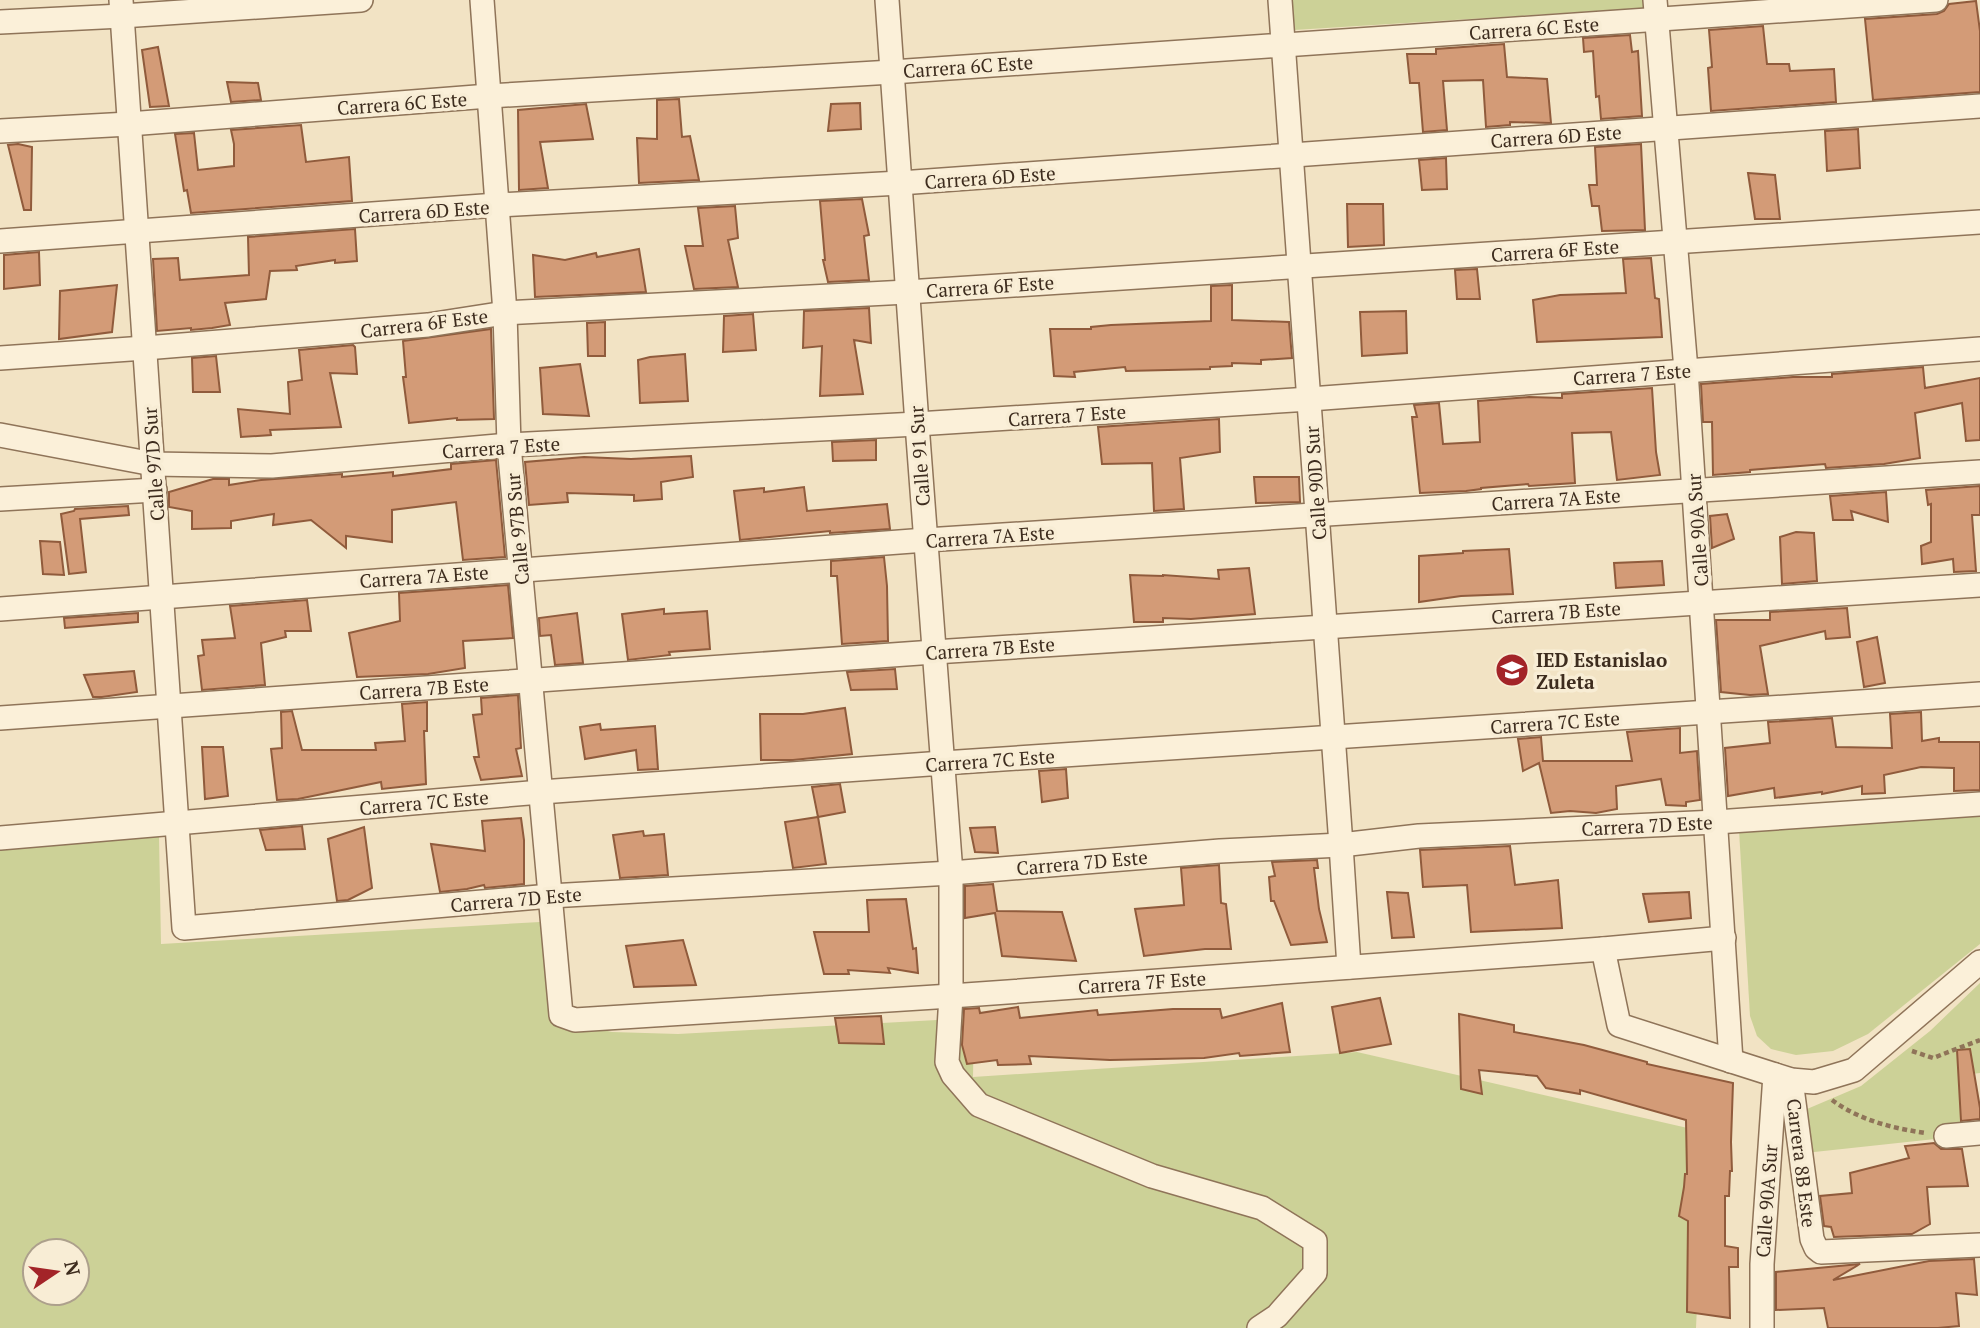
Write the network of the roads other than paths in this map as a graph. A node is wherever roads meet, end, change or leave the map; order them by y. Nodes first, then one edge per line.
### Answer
1 (362, 0) edge
2 (482, 0) edge
3 (887, 0) edge
4 (1280, 0) edge
5 (1936, 0) edge
6 (121, 8) edge
7 (1656, 10) edge
8 (0, 22) edge
9 (1283, 45) junction
10 (892, 72) junction
11 (489, 96) junction
12 (1980, 106) edge
13 (129, 124) junction
14 (1666, 129) junction
15 (0, 131) edge
16 (1292, 155) junction
17 (900, 183) junction
18 (497, 205) junction
19 (1980, 222) edge
20 (137, 232) junction
21 (0, 242) edge
22 (1675, 242) junction
23 (1300, 266) junction
24 (907, 292) junction
25 (505, 313) junction
26 (145, 348) junction
27 (1980, 349) edge
28 (0, 358) edge
29 (1686, 370) junction
30 (1310, 399) junction
31 (917, 424) junction
32 (0, 435) edge
33 (509, 445) junction
34 (153, 464) junction
35 (1980, 472) edge
36 (155, 490) junction
37 (1694, 490) junction
38 (0, 499) edge
39 (1317, 515) junction
40 (926, 540) junction
41 (520, 569) junction
42 (1980, 585) edge
43 (162, 597) junction
44 (1702, 603) junction
45 (0, 609) edge
46 (1325, 627) junction
47 (934, 652) junction
48 (530, 680) junction
49 (1980, 694) edge
50 (169, 706) junction
51 (1709, 712) junction
52 (0, 718) edge
53 (1333, 737) junction
54 (943, 763) junction
55 (541, 792) junction
56 (1980, 804) edge
57 (1716, 822) junction
58 (177, 824) junction
59 (0, 838) edge
60 (1342, 845) junction
61 (951, 873) junction
62 (550, 896) junction
63 (184, 928) joint
64 (1724, 938) junction
65 (1603, 949) junction
66 (1980, 962) edge
67 (1349, 967) junction
68 (951, 996) junction
69 (561, 1015) joint
70 (1731, 1061) junction
71 (1793, 1079) junction
72 (1980, 1133) edge
73 (1946, 1136) road end
74 (1980, 1245) edge
75 (1259, 1328) edge
76 (1762, 1328) edge

1 - 6 street
2 - 11 street, Calle 97B Sur
3 - 10 street, Calle 91 Sur
4 - 9 street, Calle 90D Sur
5 - 7 street, Carrera 6C Este
6 - 8 street
6 - 13 street, Calle 97D Sur
7 - 9 street, Carrera 6C Este
7 - 14 street, Calle 90A Sur
9 - 10 street, Carrera 6C Este
9 - 16 street, Calle 90D Sur
10 - 11 street, Carrera 6C Este
10 - 17 street, Calle 91 Sur
11 - 13 street, Carrera 6C Este
11 - 18 street, Calle 97B Sur
12 - 14 street, Carrera 6D Este
13 - 15 street, Carrera 6C Este
13 - 20 street, Calle 97D Sur
14 - 16 street, Carrera 6D Este
14 - 22 street, Calle 90A Sur
16 - 17 street, Carrera 6D Este
16 - 23 street, Calle 90D Sur
17 - 18 street, Carrera 6D Este
17 - 24 street, Calle 91 Sur
18 - 20 street, Carrera 6D Este
18 - 25 street, Calle 97B Sur
19 - 22 street, Carrera 6F Este
20 - 21 street, Carrera 6D Este
20 - 26 street, Calle 97D Sur
22 - 23 street, Carrera 6F Este
22 - 29 street, Calle 90A Sur
23 - 24 street, Carrera 6F Este
23 - 30 street, Calle 90D Sur
24 - 25 street, Carrera 6F Este
24 - 31 street, Calle 91 Sur
25 - 26 street, Carrera 6F Este
25 - 33 street, Calle 97B Sur
26 - 28 street, Carrera 6F Este
26 - 34 street, Calle 97D Sur
27 - 29 street, Carrera 7 Este
29 - 30 street, Carrera 7 Este
29 - 37 street, Calle 90A Sur
30 - 31 street, Carrera 7 Este
30 - 39 street, Calle 90D Sur
31 - 33 street, Carrera 7 Este
31 - 40 street, Calle 91 Sur
32 - 34 street, Carrera 7 Este
33 - 34 street, Carrera 7 Este
33 - 41 street, Calle 97B Sur
34 - 36 street, Calle 97D Sur
35 - 37 street, Carrera 7A Este
36 - 38 street
36 - 43 street, Calle 97D Sur
37 - 39 street, Carrera 7A Este
37 - 44 street, Calle 90A Sur
39 - 40 street, Carrera 7A Este
39 - 46 street, Calle 90D Sur
40 - 41 street, Carrera 7A Este
40 - 47 street, Calle 91 Sur
41 - 43 street, Carrera 7A Este
41 - 48 street, Calle 97B Sur
42 - 44 street, Carrera 7B Este
43 - 45 street, Carrera 7A Este
43 - 50 street, Calle 97D Sur
44 - 46 street, Carrera 7B Este
44 - 51 street, Calle 90A Sur
46 - 47 street, Carrera 7B Este
46 - 53 street, Calle 90D Sur
47 - 48 street, Carrera 7B Este
47 - 54 street, Calle 91 Sur
48 - 50 street, Carrera 7B Este
48 - 55 street, Calle 97B Sur
49 - 51 street, Carrera 7C Este
50 - 52 street, Carrera 7B Este
50 - 58 street, Calle 97D Sur
51 - 53 street, Carrera 7C Este
51 - 57 street, Calle 90A Sur
53 - 54 street, Carrera 7C Este
53 - 60 street, Calle 90D Sur
54 - 55 street, Carrera 7C Este
54 - 61 street, Calle 91 Sur
55 - 58 street, Carrera 7C Este
55 - 62 street, Calle 97B Sur
56 - 57 street, Carrera 7D Este
57 - 60 street, Carrera 7D Este
57 - 64 street, Calle 90A Sur
58 - 59 street, Carrera 7C Este
58 - 63 street, Calle 97D Sur
60 - 61 street, Carrera 7D Este
60 - 67 street, Calle 90D Sur
61 - 62 street, Carrera 7D Este
61 - 68 street, Calle 91 Sur
62 - 63 street, Carrera 7D Este
62 - 69 street, Calle 97B Sur
64 - 65 street, Carrera 7F Este
64 - 70 street, Calle 90A Sur
65 - 67 street, Carrera 7F Este
65 - 70 street
66 - 71 street
67 - 68 street, Carrera 7F Este
68 - 69 street, Carrera 7F Este
68 - 75 street, Calle 91 Sur
70 - 71 street
71 - 74 street, Carrera 8B Este
71 - 76 street, Calle 90A Sur
72 - 73 street

